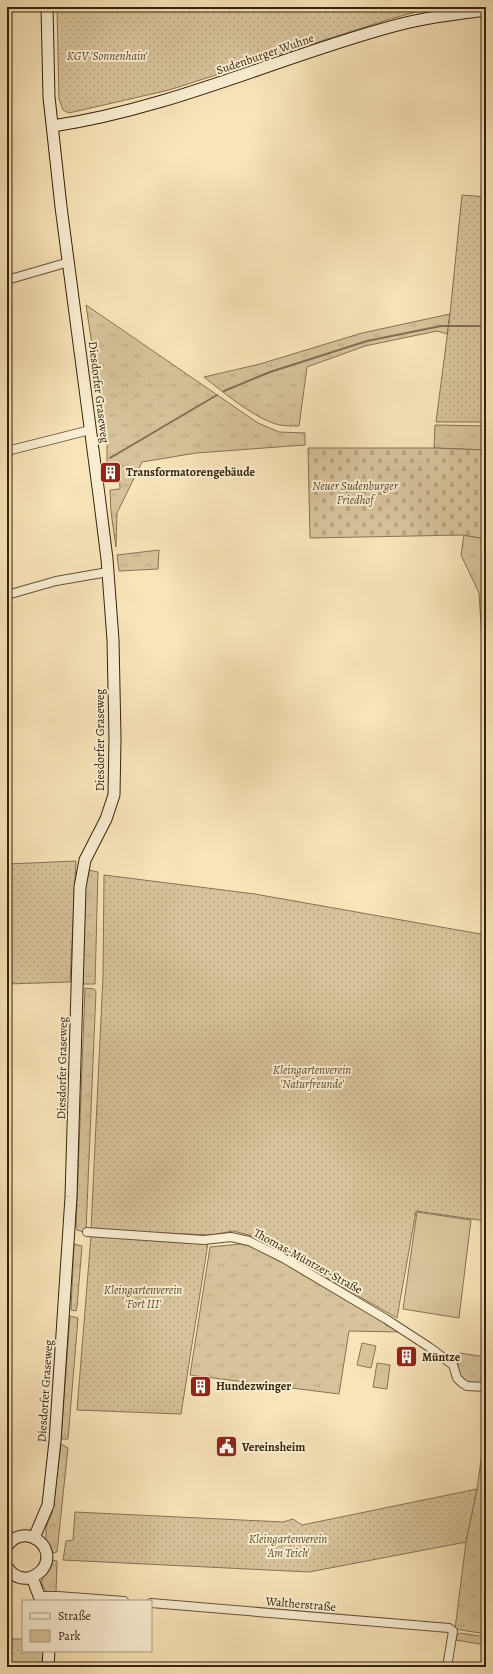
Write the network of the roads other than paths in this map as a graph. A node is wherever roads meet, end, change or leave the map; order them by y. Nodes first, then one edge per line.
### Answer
1 (47, 7) edge
2 (486, 10) edge
3 (53, 126) junction
4 (69, 262) junction
5 (7, 280) edge
6 (90, 430) junction
7 (7, 451) edge
8 (108, 572) junction
9 (7, 595) edge
10 (87, 1232) dead end
11 (486, 1388) edge
12 (34, 1538) junction
13 (7, 1546) edge
14 (8, 1570) edge
15 (32, 1577) junction
16 (40, 1599) edge
17 (112, 1600) edge
18 (152, 1603) edge
19 (50, 1652) edge
20 (48, 1667) edge
21 (447, 1667) edge

1 - 3 main road, Diesdorfer Graseweg
2 - 3 main road, Sudenburger Wuhne
3 - 4 main road, Diesdorfer Graseweg
4 - 5 street
4 - 6 main road, Diesdorfer Graseweg
6 - 7 street
6 - 8 main road, Diesdorfer Graseweg
8 - 9 street
8 - 12 main road, Diesdorfer Graseweg
10 - 11 street, Thomas-Müntzer-Straße
12 - 13 main road
12 - 15 main road
14 - 15 main road
15 - 16 main road
16 - 17 street
18 - 21 street, Waltherstraße
19 - 20 main road

